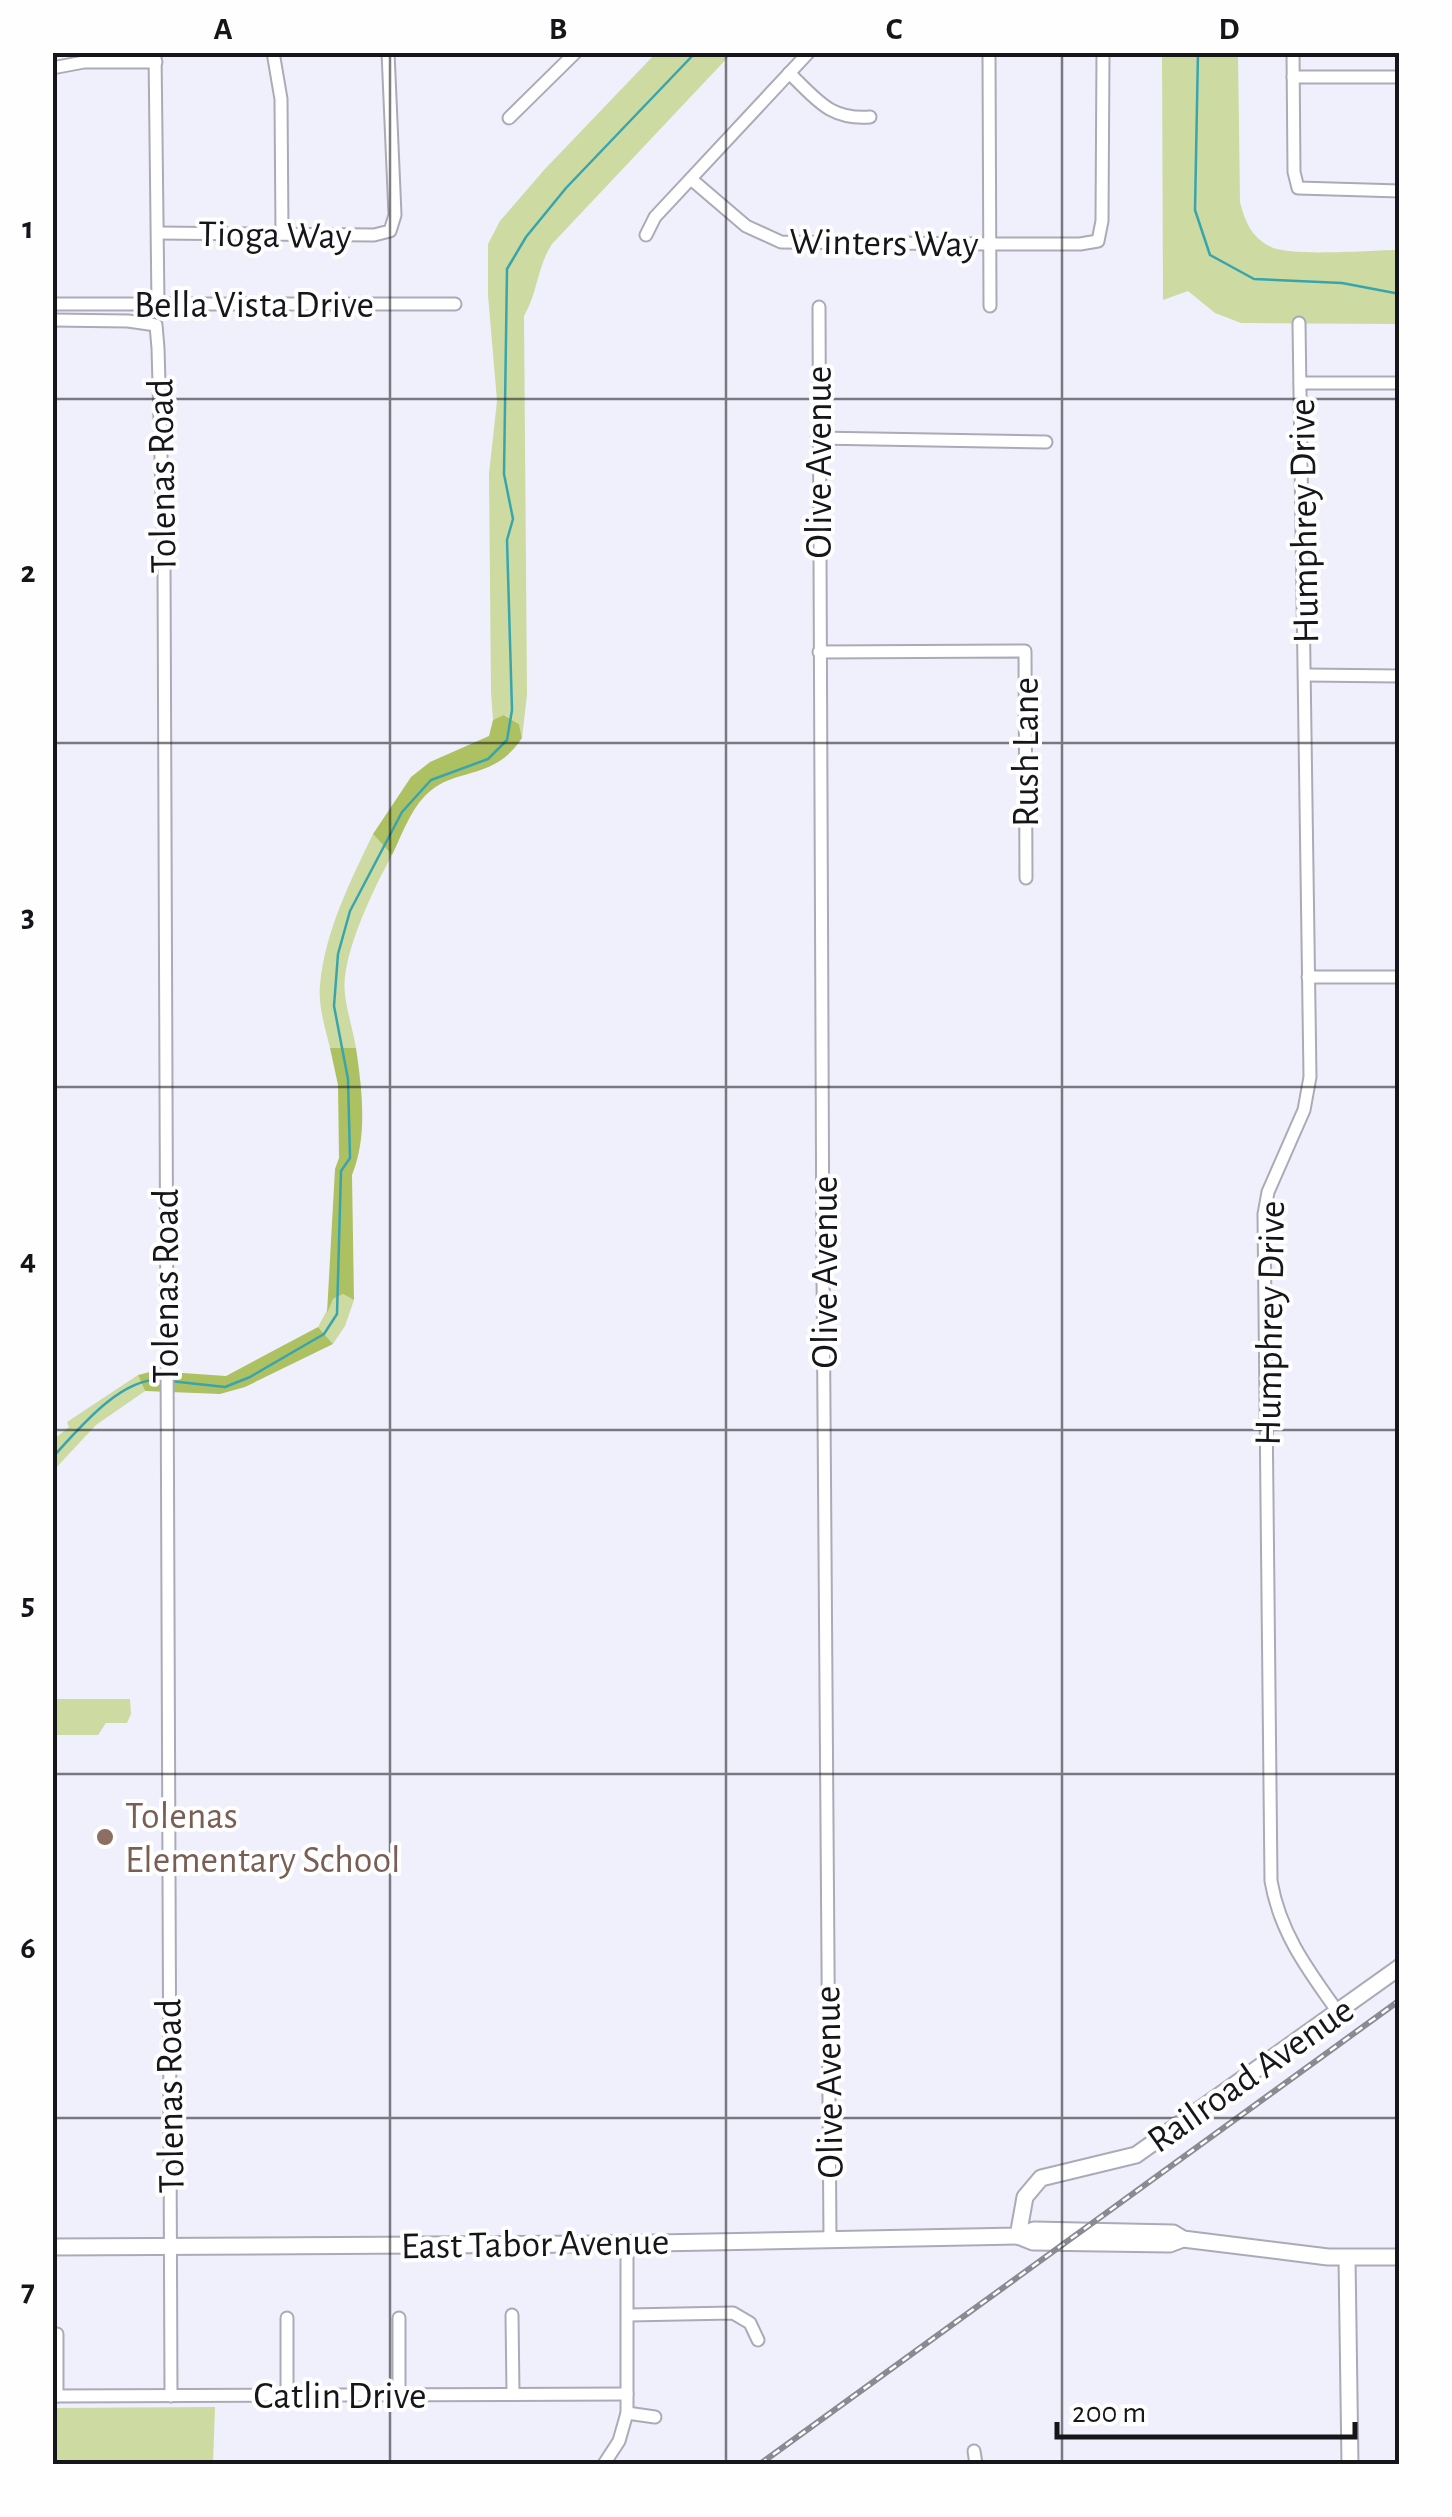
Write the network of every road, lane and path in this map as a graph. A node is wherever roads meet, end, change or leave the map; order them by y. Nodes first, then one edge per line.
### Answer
1 (273, 52) edge
2 (388, 52) edge
3 (576, 52) edge
4 (808, 52) edge
5 (989, 52) edge
6 (1103, 52) edge
7 (1294, 52) edge
8 (156, 57) edge
9 (52, 68) edge
10 (789, 73) junction
11 (1293, 77) junction
12 (1400, 77) edge
13 (870, 117) dead end
14 (509, 118) dead end
15 (691, 179) junction
16 (1400, 191) edge
17 (159, 233) junction
18 (282, 233) junction
19 (646, 235) dead end
20 (990, 244) junction
21 (52, 304) edge
22 (455, 304) dead end
23 (158, 305) junction
24 (990, 306) dead end
25 (819, 307) dead end
26 (52, 320) edge
27 (1300, 323) dead end
28 (1300, 383) junction
29 (1400, 383) edge
30 (817, 438) junction
31 (1046, 442) dead end
32 (819, 652) junction
33 (1305, 675) junction
34 (1400, 676) edge
35 (1026, 878) dead end
36 (1308, 977) junction
37 (1400, 978) edge
38 (1400, 1967) edge
39 (1338, 2012) junction
40 (1018, 2236) junction
41 (830, 2238) junction
42 (627, 2244) junction
43 (171, 2246) junction
44 (52, 2247) edge
45 (1400, 2257) edge
46 (1347, 2258) junction
47 (628, 2315) junction
48 (512, 2316) dead end
49 (287, 2318) dead end
50 (398, 2318) dead end
51 (57, 2334) dead end
52 (758, 2340) dead end
53 (512, 2393) junction
54 (626, 2394) junction
55 (287, 2395) junction
56 (399, 2395) junction
57 (55, 2396) edge
58 (170, 2396) junction
59 (626, 2413) junction
60 (655, 2417) dead end
61 (974, 2450) dead end
62 (604, 2464) edge
63 (976, 2464) edge
64 (1350, 2464) edge

1 - 18 street
2 - 18 street, Tioga Way
3 - 14 street
4 - 10 street
5 - 20 street
6 - 20 street, Winters Way
7 - 11 street
8 - 9 street
8 - 17 street
10 - 13 street
10 - 15 street
11 - 12 street
11 - 16 street
15 - 19 street
15 - 20 street, Winters Way
17 - 18 street, Tioga Way
17 - 23 street
20 - 24 street
21 - 23 street, Bella Vista Drive
22 - 23 street, Bella Vista Drive
25 - 30 street, Olive Avenue
26 - 43 street, Tolenas Road
27 - 28 street, Humphrey Drive
28 - 29 street
28 - 33 street, Humphrey Drive
30 - 31 street
30 - 32 street, Olive Avenue
32 - 35 street, Rush Lane
32 - 41 street, Olive Avenue
33 - 34 street
33 - 36 street, Humphrey Drive
36 - 37 street
36 - 39 street, Humphrey Drive
38 - 39 main road, Railroad Avenue
39 - 40 main road, Railroad Avenue
40 - 41 main road, East Tabor Avenue
40 - 46 main road, East Tabor Avenue
41 - 42 main road, East Tabor Avenue
42 - 43 main road, East Tabor Avenue
42 - 47 street
43 - 44 main road, East Tabor Avenue
43 - 58 street, Tolenas Road
45 - 46 main road, East Tabor Avenue
46 - 64 main road
47 - 52 street
47 - 54 street
48 - 53 street
49 - 55 street
50 - 56 street
51 - 57 street
53 - 54 street, Catlin Drive
53 - 56 street, Catlin Drive
54 - 59 street
55 - 56 street, Catlin Drive
55 - 58 street, Catlin Drive
57 - 58 street, Catlin Drive
59 - 60 street
59 - 62 street
61 - 63 street

